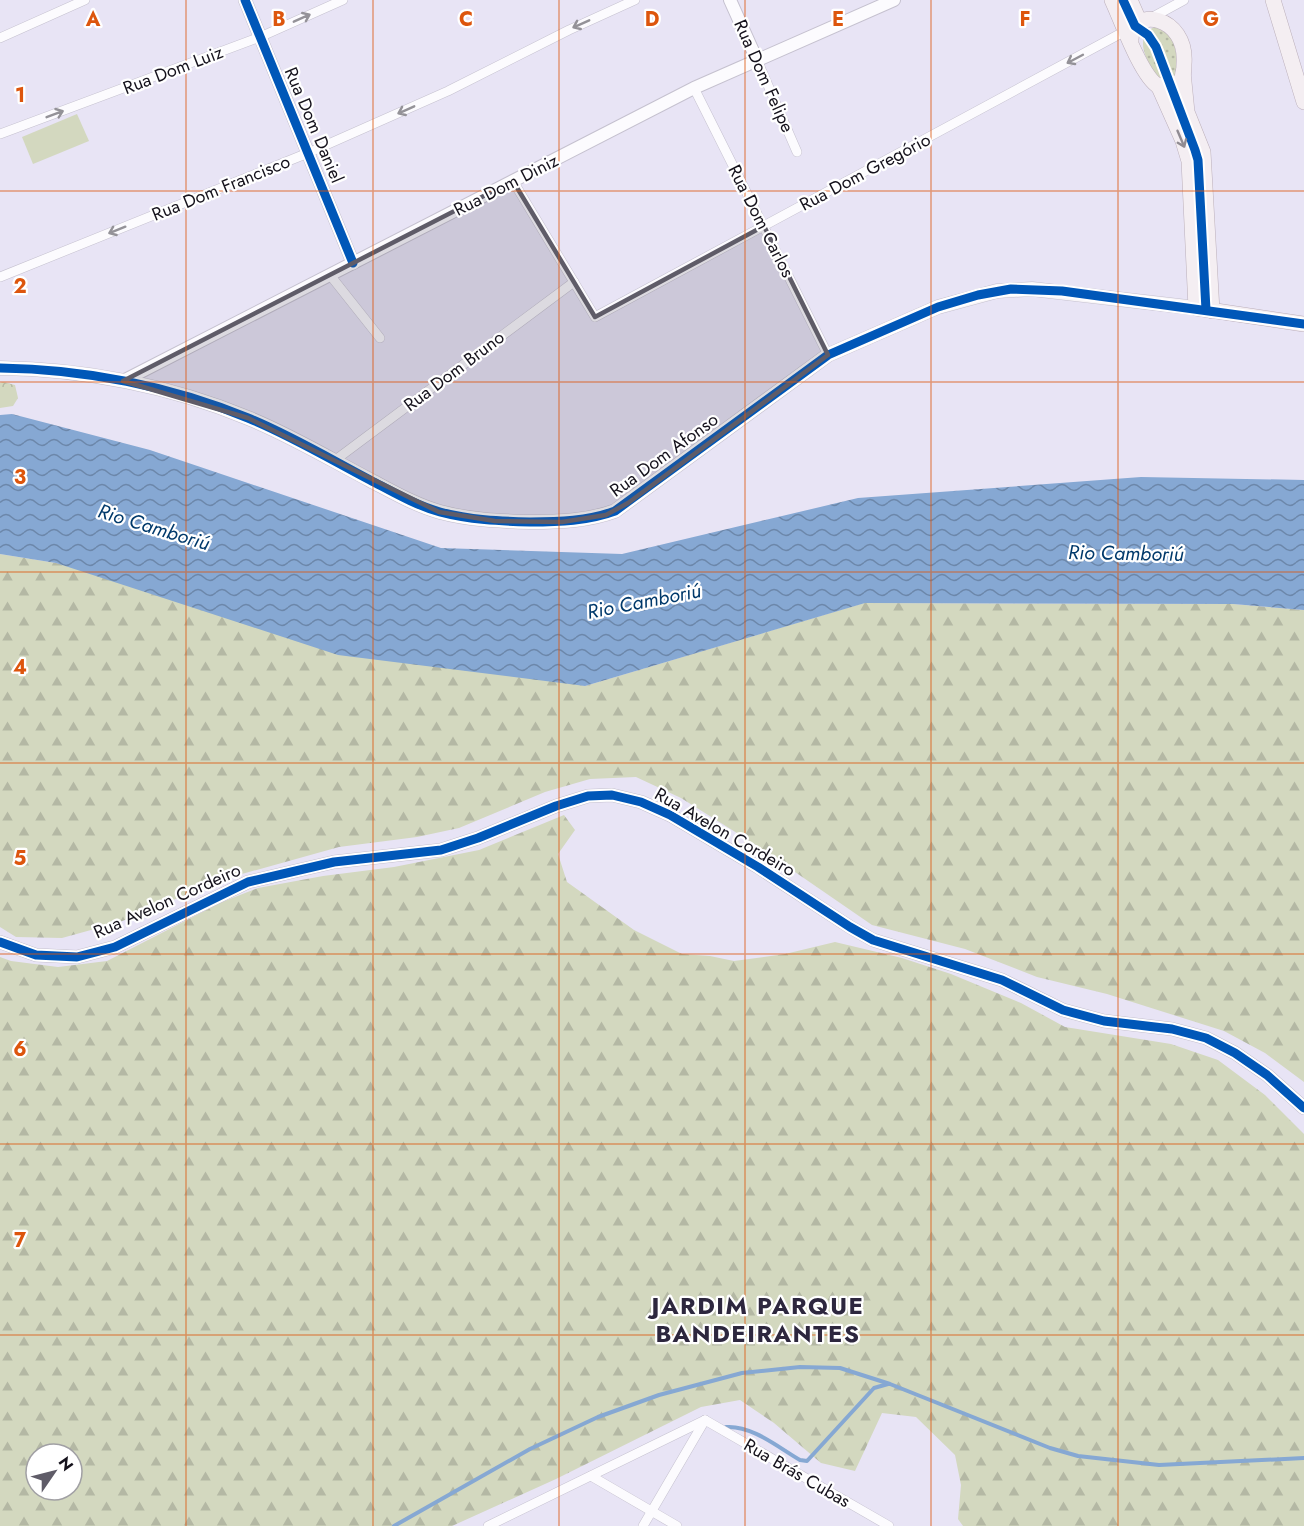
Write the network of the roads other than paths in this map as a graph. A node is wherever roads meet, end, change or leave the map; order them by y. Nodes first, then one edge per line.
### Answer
1 (85, 0) edge
2 (245, 0) edge
3 (343, 0) edge
4 (634, 0) edge
5 (730, 0) edge
6 (894, 0) edge
7 (1112, 0) edge
8 (1130, 0) edge
9 (1184, 0) edge
10 (1273, 0) edge
11 (1135, 29) junction
12 (260, 37) junction
13 (0, 38) edge
14 (1291, 59) junction
15 (757, 60) junction
16 (1184, 72) junction
17 (1304, 76) edge
18 (1158, 86) junction
19 (694, 88) junction
20 (1304, 102) edge
21 (0, 134) edge
22 (798, 152) dead end
23 (308, 153) junction
24 (513, 181) junction
25 (764, 226) junction
26 (353, 263) junction
27 (330, 275) junction
28 (0, 277) edge
29 (573, 282) junction
30 (1196, 308) junction
31 (1212, 310) junction
32 (1304, 324) edge
33 (380, 338) dead end
34 (828, 355) junction
35 (0, 368) edge
36 (123, 381) junction
37 (334, 461) junction
38 (0, 942) edge
39 (1304, 1108) edge
40 (705, 1420) junction
41 (591, 1476) junction
42 (652, 1511) junction
43 (488, 1526) edge
44 (643, 1526) edge
45 (677, 1526) edge
46 (890, 1526) edge

1 - 13 street
2 - 12 street, Rua Dom Daniel
12 -> 3 street, Rua Dom Luiz
4 -> 23 street, Rua Dom Francisco
5 - 15 street, Rua Dom Felipe
6 - 15 street, Rua Dom Diniz
7 - 11 main road
8 - 11 main road
9 - 11 street, Rua Dom Gregório
10 - 14 main road
11 - 16 main road
11 - 18 main road
11 -> 25 street, Rua Dom Gregório
21 -> 12 street, Rua Dom Luiz
12 - 23 street, Rua Dom Daniel
14 - 17 main road
14 - 20 main road
15 - 19 street, Rua Dom Diniz
15 - 22 street, Rua Dom Felipe
16 - 18 main road
16 - 31 main road
18 -> 30 main road
19 - 24 street, Rua Dom Diniz
19 - 25 street, Rua Dom Carlos
23 - 26 street, Rua Dom Daniel
23 -> 28 street, Rua Dom Francisco
24 - 26 street, Rua Dom Diniz
24 - 29 street
25 - 29 street, Rua Dom Gregório
25 - 34 street, Rua Dom Carlos
26 - 27 street, Rua Dom Diniz
27 - 33 street
27 - 36 street, Rua Dom Diniz
29 - 37 street, Rua Dom Bruno
30 - 31 main road, Rua Dom Afonso
30 - 34 main road, Rua Dom Afonso
31 - 32 main road, Rua Dom Afonso
34 - 37 main road, Rua Dom Afonso
35 - 36 main road, Rua Dom Afonso
36 - 37 main road, Rua Dom Afonso
38 - 39 street, Rua Avelon Cordeiro
40 - 41 street
40 - 42 street
40 - 46 street, Rua Brás Cubas
41 - 42 street
41 - 43 street
42 - 44 street
42 - 45 street

